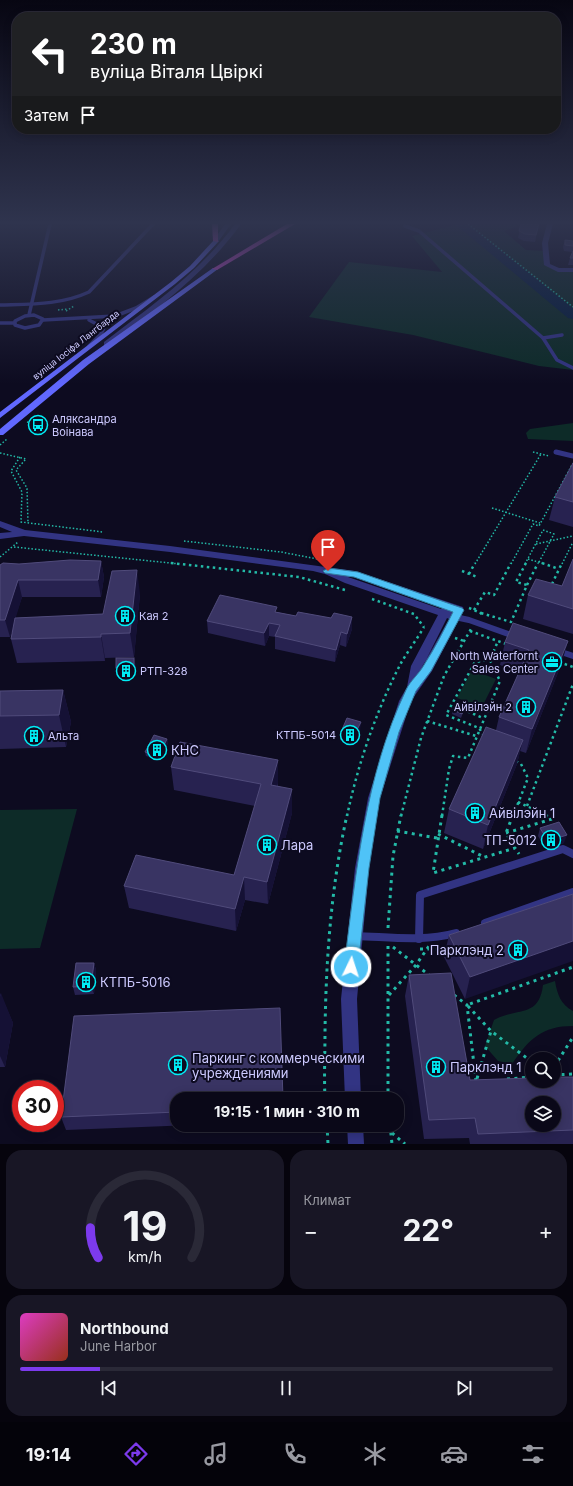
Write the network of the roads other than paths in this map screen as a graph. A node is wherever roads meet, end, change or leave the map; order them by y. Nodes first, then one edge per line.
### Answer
1 (37, 277) edge
2 (103, 277) edge
3 (179, 277) edge
4 (191, 277) edge
5 (203, 277) edge
6 (473, 277) edge
7 (157, 295) junction
8 (31, 303) junction
9 (0, 305) edge
10 (29, 315) junction
11 (68, 319) junction
12 (43, 320) junction
13 (0, 323) edge
14 (14, 323) junction
15 (562, 335) dead end
16 (543, 338) junction
17 (86, 350) junction
18 (86, 362) junction
19 (573, 368) edge
20 (0, 416) edge
21 (0, 433) edge
22 (556, 452) dead end
23 (573, 456) edge
24 (0, 524) edge
25 (24, 533) junction
26 (0, 536) edge
27 (446, 610) junction
28 (461, 612) junction
29 (520, 638) edge
30 (550, 648) edge
31 (573, 656) edge
32 (411, 690) junction
33 (573, 854) edge
34 (573, 892) edge
35 (479, 925) edge
36 (464, 930) edge
37 (354, 936) junction
38 (419, 939) junction
39 (353, 1092) edge
40 (355, 1132) edge
41 (356, 1144) edge

1 - 8 lane
2 - 8 lane
3 - 7 main road, вуліца Іосіфа Лангбарда
4 - 18 street
5 - 18 main road, вуліца Іосіфа Лангбарда
6 - 16 lane
7 - 11 lane
7 - 17 main road, вуліца Іосіфа Лангбарда
8 - 9 lane
8 - 10 lane
10 - 12 lane
10 - 14 lane
11 - 12 lane
11 - 17 lane
12 - 14 lane
13 - 14 lane
15 - 16 lane
16 - 19 lane
17 - 20 main road, вуліца Іосіфа Лангбарда
18 - 21 main road, вуліца Іосіфа Лангбарда
22 - 23 lane
24 - 25 street
25 - 26 street
25 - 27 street
27 - 28 street
27 - 32 street
28 - 29 lane
28 - 32 street
30 - 31 lane
32 - 37 street
33 - 38 lane
34 - 35 lane
36 - 38 lane
37 - 38 lane
37 - 39 street
40 - 41 street

